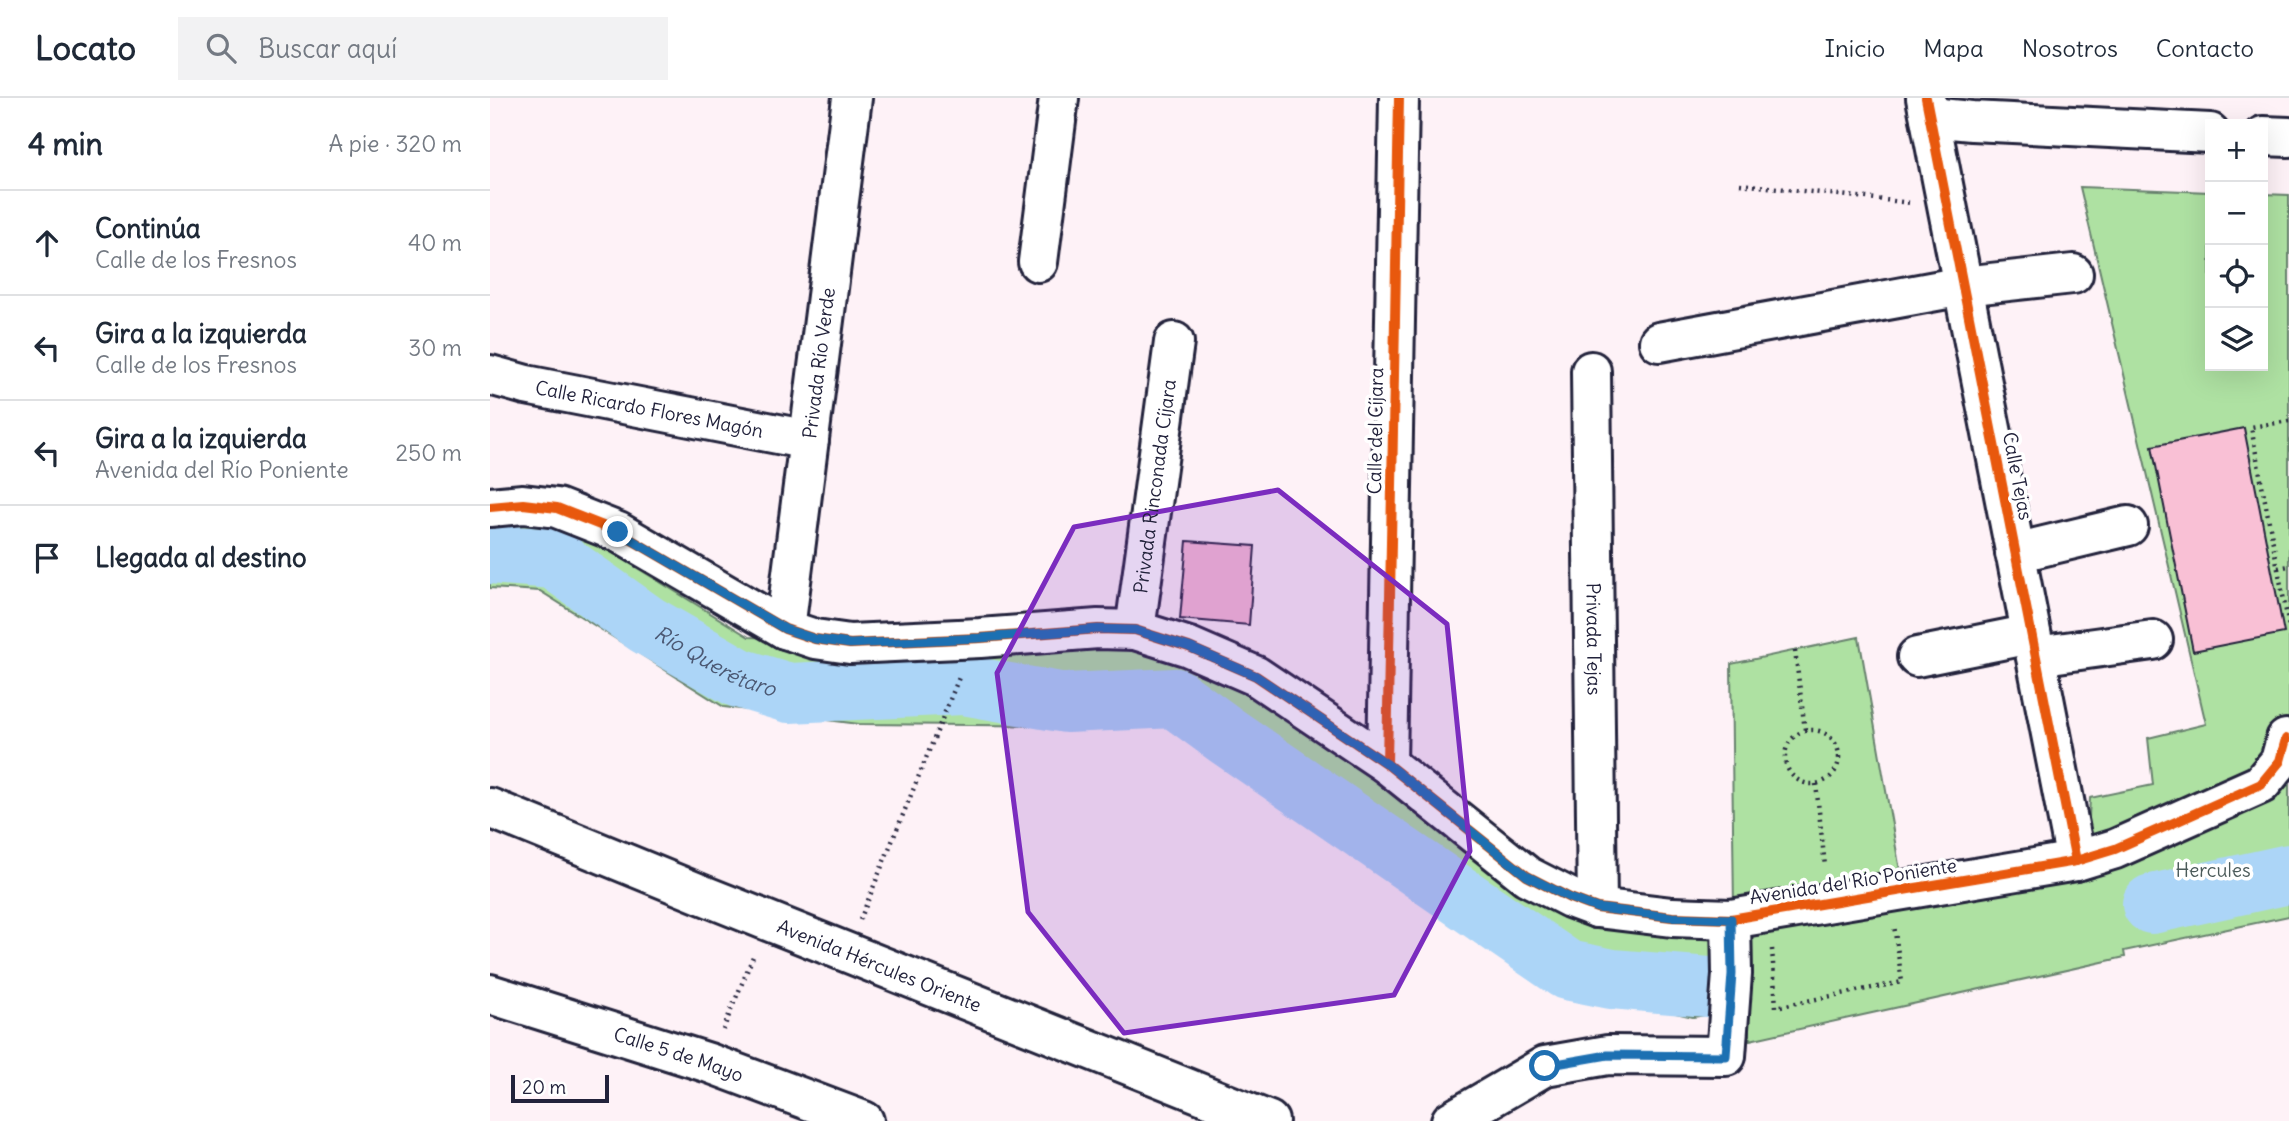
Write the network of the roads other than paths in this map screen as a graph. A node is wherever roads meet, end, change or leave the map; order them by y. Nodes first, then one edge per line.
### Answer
1 (852, 98) edge
2 (1059, 98) edge
3 (1399, 98) edge
4 (1928, 107) edge
5 (2205, 133) edge
6 (2268, 136) edge
7 (2289, 137) edge
8 (1038, 262) dead end
9 (2073, 274) dead end
10 (1963, 286) junction
11 (1174, 342) dead end
12 (1659, 342) dead end
13 (1591, 371) dead end
14 (490, 374) edge
15 (809, 440) junction
16 (490, 507) edge
17 (2128, 526) dead end
18 (2015, 552) junction
19 (785, 629) junction
20 (1135, 630) junction
21 (2153, 640) dead end
22 (2033, 645) junction
23 (1917, 657) dead end
24 (2286, 739) dead end
25 (1387, 764) junction
26 (490, 808) edge
27 (2076, 862) junction
28 (1597, 908) junction
29 (1731, 919) junction
30 (490, 994) edge
31 (1484, 1110) edge
32 (864, 1121) edge
33 (1269, 1121) edge
34 (1451, 1121) edge

1 - 15 street, Privada Río Verde
2 - 8 street
3 - 25 street, Calle del Cíjara
4 - 5 street
4 - 10 street, Calle Tejas
6 - 7 street
9 - 10 street
10 - 12 street
10 - 18 street, Calle Tejas
11 - 20 street, Privada Rinconada Cíjara
13 - 28 street, Privada Tejas
14 - 15 street, Calle Ricardo Flores Magón
15 - 19 street, Privada Río Verde
16 - 19 street, Avenida del Río Poniente
17 - 18 street
18 - 22 street, Calle Tejas
19 - 20 street, Avenida del Río Poniente
20 - 25 street, Avenida del Río Poniente
21 - 22 street
22 - 23 street
22 - 27 street, Calle Tejas
24 - 27 street, Avenida del Río Poniente
25 - 28 street, Avenida del Río Poniente
26 - 33 street, Avenida Hércules Oriente
27 - 29 street, Avenida del Río Poniente
28 - 29 street, Avenida del Río Poniente
29 - 31 street
30 - 32 street, Calle 5 de Mayo
31 - 34 street

